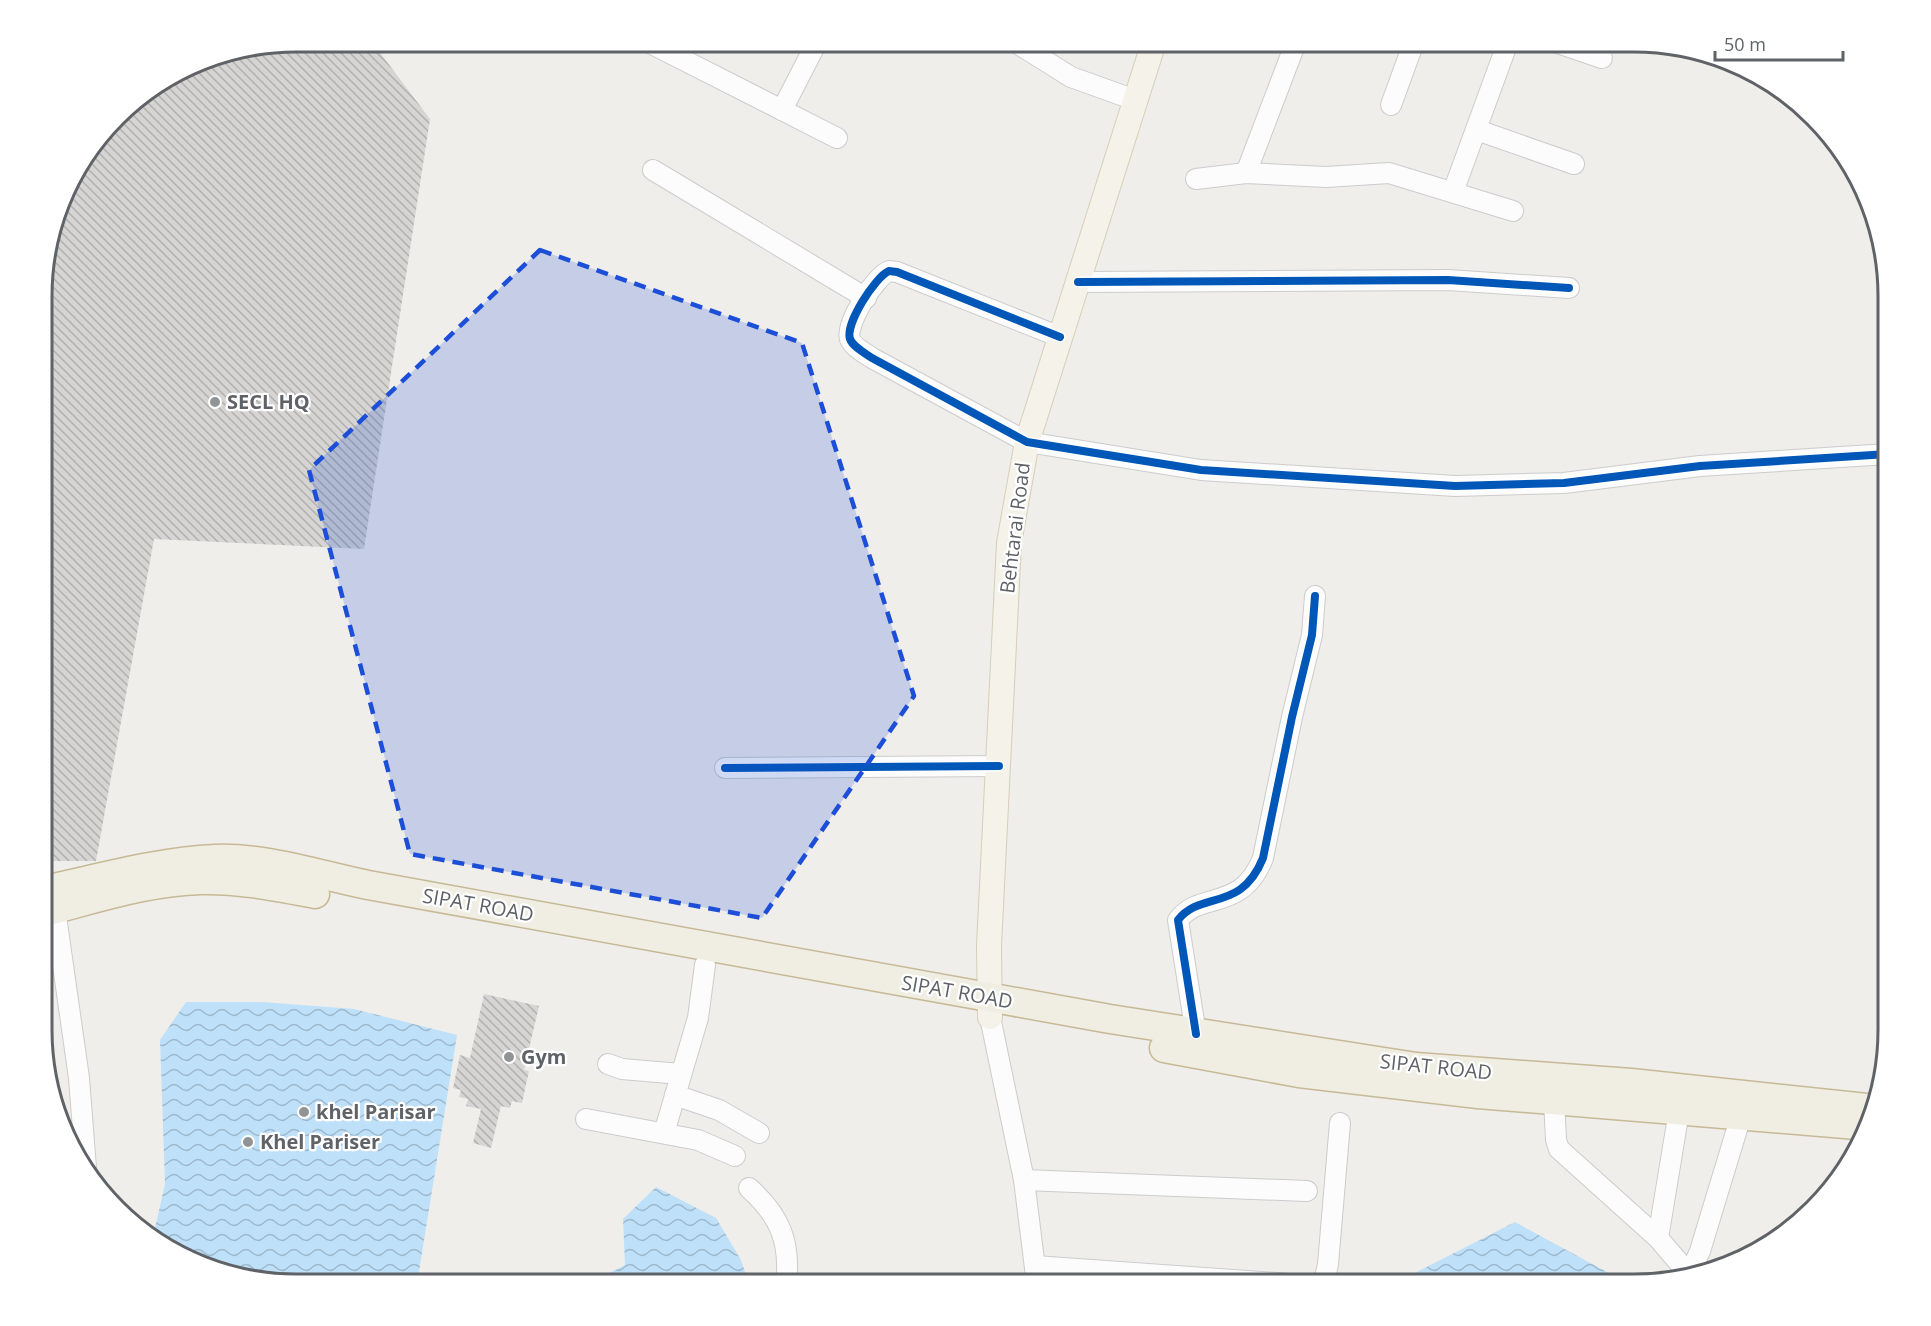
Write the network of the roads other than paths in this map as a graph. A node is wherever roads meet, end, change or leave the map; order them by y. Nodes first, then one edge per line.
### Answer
1 (668, 52) edge
2 (812, 52) edge
3 (1031, 52) edge
4 (1151, 52) edge
5 (1292, 52) edge
6 (1410, 52) edge
7 (1504, 52) edge
8 (1584, 52) edge
9 (1602, 58) dead end
10 (1135, 100) junction
11 (1391, 105) dead end
12 (782, 110) junction
13 (1477, 130) junction
14 (837, 138) dead end
15 (1574, 164) dead end
16 (653, 170) dead end
17 (1246, 173) junction
18 (1196, 179) dead end
19 (1453, 192) junction
20 (1513, 211) dead end
21 (1078, 282) junction
22 (1569, 288) dead end
23 (866, 298) junction
24 (1060, 337) junction
25 (1027, 442) junction
26 (1878, 455) edge
27 (1315, 596) dead end
28 (999, 766) junction
29 (725, 768) dead end
30 (53, 901) edge
31 (53, 902) edge
32 (53, 931) edge
33 (705, 965) junction
34 (989, 1007) junction
35 (1196, 1034) junction
36 (608, 1064) dead end
37 (681, 1074) junction
38 (675, 1095) junction
39 (1554, 1100) junction
40 (1866, 1108) edge
41 (1679, 1111) junction
42 (1741, 1116) junction
43 (586, 1119) dead end
44 (1340, 1123) dead end
45 (1859, 1125) edge
46 (664, 1133) junction
47 (759, 1133) dead end
48 (85, 1150) edge
49 (735, 1156) dead end
50 (1024, 1180) junction
51 (749, 1188) dead end
52 (1307, 1191) dead end
53 (1658, 1238) junction
54 (1691, 1267) edge
55 (1686, 1268) edge
56 (785, 1274) edge
57 (1036, 1274) edge
58 (1325, 1274) edge

1 - 12 street
2 - 12 street
3 - 10 street
4 - 10 main road, Behtarai Road
5 - 17 street
6 - 11 street
7 - 13 street
8 - 9 street
10 - 21 main road, Behtarai Road
12 - 14 street
13 - 15 street
13 - 19 street
16 - 23 street
17 - 18 street
17 - 19 street
19 - 20 street
21 - 22 street
21 - 24 main road, Behtarai Road
23 - 24 street
23 - 25 street
24 - 25 main road, Behtarai Road
25 - 26 street
25 - 28 main road, Behtarai Road
27 - 35 street
28 - 29 street
28 - 34 main road, Behtarai Road
30 - 34 highway, SIPAT ROAD
31 - 33 highway, SIPAT ROAD
32 - 48 street
33 - 34 highway, SIPAT ROAD
33 - 37 street
34 - 35 highway, SIPAT ROAD
34 - 39 highway, SIPAT ROAD
34 - 50 street
35 - 40 highway, SIPAT ROAD
36 - 37 street
37 - 38 street
38 - 46 street
38 - 47 street
39 - 41 highway, SIPAT ROAD
39 - 53 street
41 - 42 highway, SIPAT ROAD
41 - 53 street
42 - 45 highway, SIPAT ROAD
42 - 54 street
43 - 46 street
44 - 58 street
46 - 49 street
50 - 52 street
50 - 57 street
51 - 56 street
53 - 55 street

